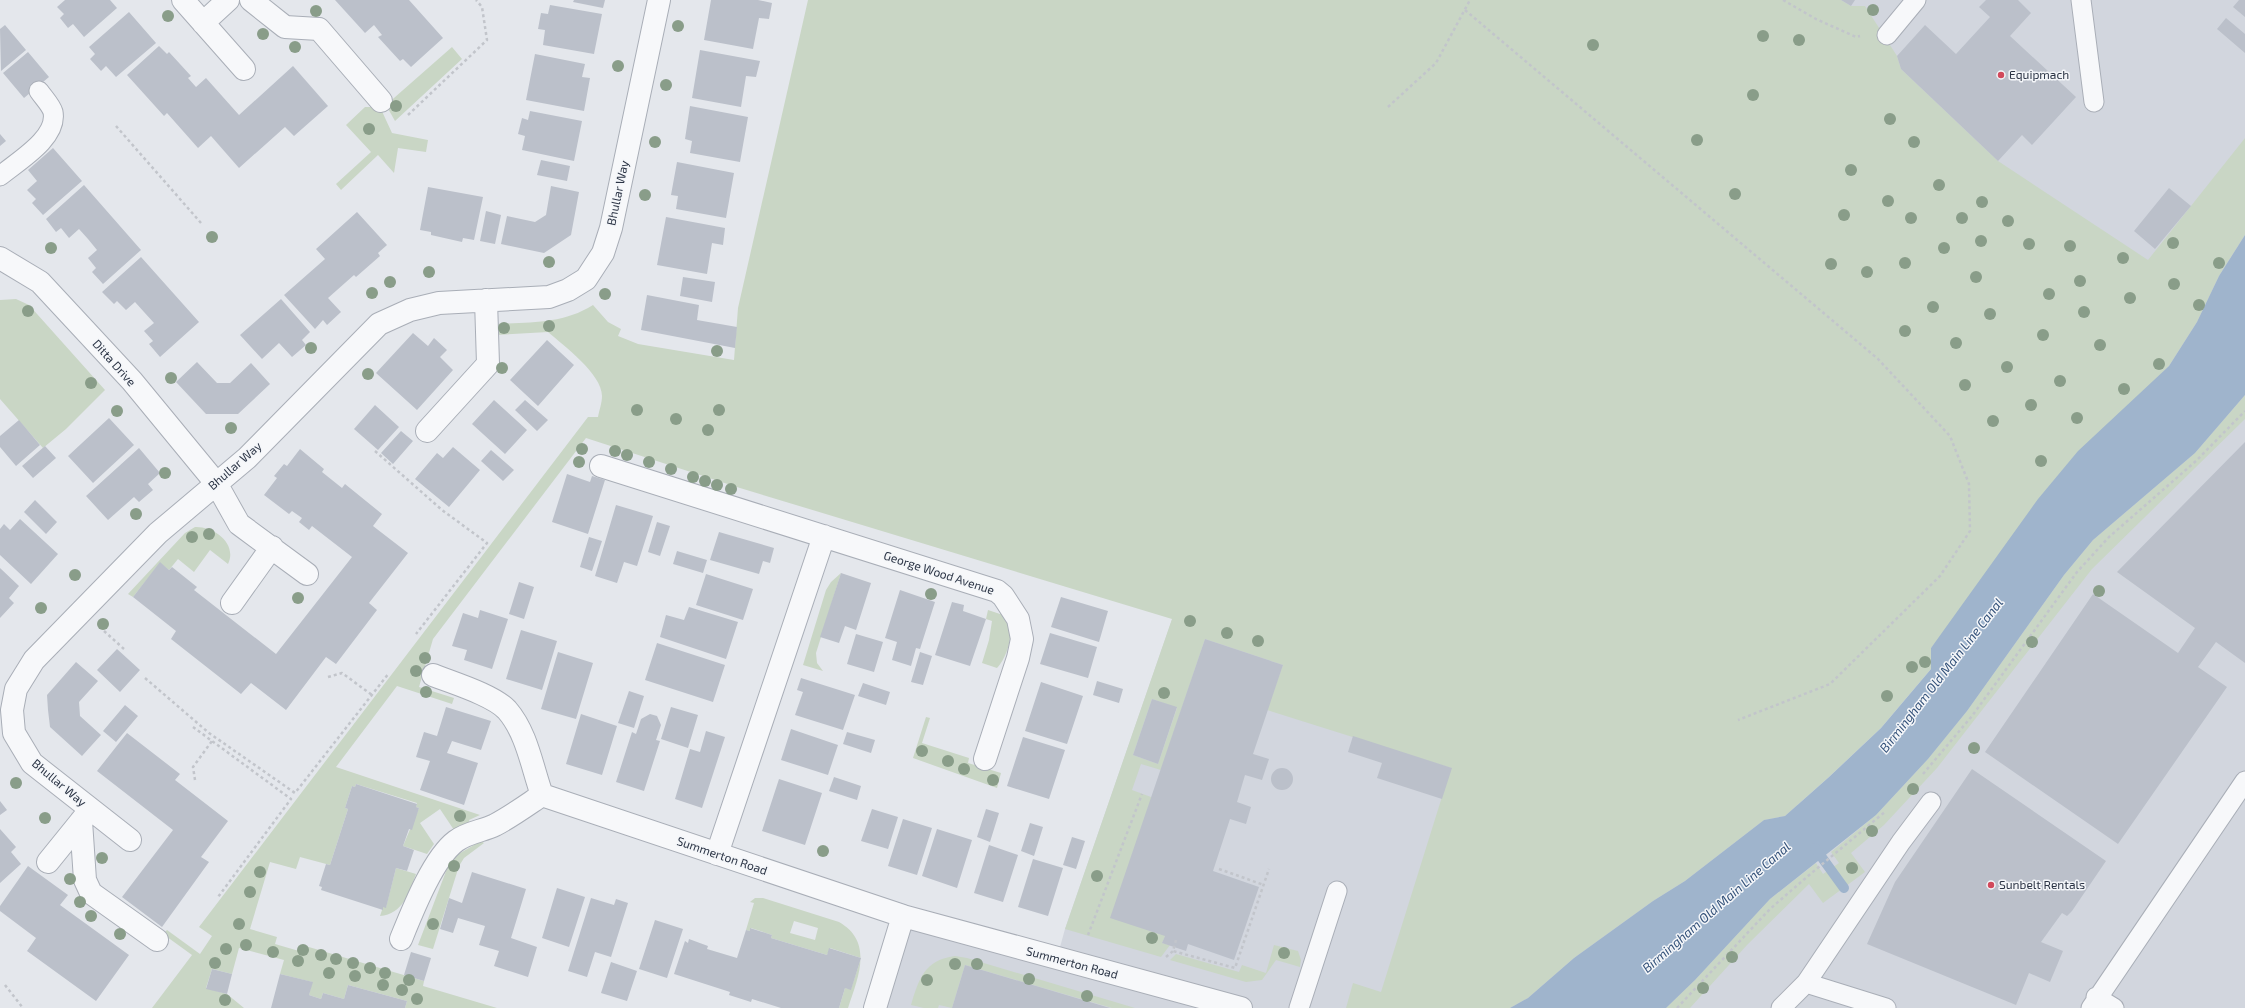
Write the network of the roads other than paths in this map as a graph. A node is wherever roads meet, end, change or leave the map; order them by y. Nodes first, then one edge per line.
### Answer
1 (183, 0) edge
2 (228, 0) edge
3 (251, 0) edge
4 (659, 0) edge
5 (1916, 0) edge
6 (2081, 0) edge
7 (203, 23) junction
8 (1886, 35) road end
9 (244, 69) dead end
10 (39, 91) dead end
11 (381, 101) dead end
12 (2094, 102) dead end
13 (0, 176) edge
14 (0, 258) edge
15 (486, 300) junction
16 (427, 431) dead end
17 (601, 466) dead end
18 (216, 483) junction
19 (824, 536) junction
20 (272, 547) junction
21 (307, 574) dead end
22 (232, 602) dead end
23 (433, 675) dead end
24 (8, 695) edge
25 (984, 758) dead end
26 (2245, 781) edge
27 (542, 795) junction
28 (1931, 802) dead end
29 (86, 815) junction
30 (130, 840) dead end
31 (717, 854) junction
32 (48, 862) dead end
33 (1337, 891) dead end
34 (903, 916) junction
35 (401, 939) dead end
36 (157, 940) dead end
37 (1806, 983) junction
38 (2093, 1003) edge
39 (875, 1008) edge
40 (1241, 1008) edge
41 (1299, 1008) edge
42 (1781, 1008) edge
43 (1886, 1008) edge
44 (2114, 1008) edge

1 - 7 street
2 - 7 street
3 - 11 street
4 - 15 street, Bhullar Way
5 - 8 lane
6 - 12 lane
7 - 9 street
10 - 13 lane
14 - 18 street, Ditta Drive
15 - 16 street
15 - 18 street, Bhullar Way
17 - 19 street, George Wood Avenue
18 - 20 street, Ditta Drive
18 - 24 street, Bhullar Way
19 - 25 street, George Wood Avenue
19 - 31 street
20 - 21 street, Ditta Drive
20 - 22 street
23 - 27 street
24 - 29 street, Bhullar Way
26 - 38 lane
27 - 31 street, Summerton Road
27 - 35 street
28 - 37 lane
29 - 30 street, Bhullar Way
29 - 32 street, Bhullar Way
29 - 36 street, Bhullar Way
31 - 34 street, Summerton Road
33 - 41 lane
34 - 39 street
34 - 40 street, Summerton Road
37 - 42 lane
37 - 43 lane
38 - 44 lane

